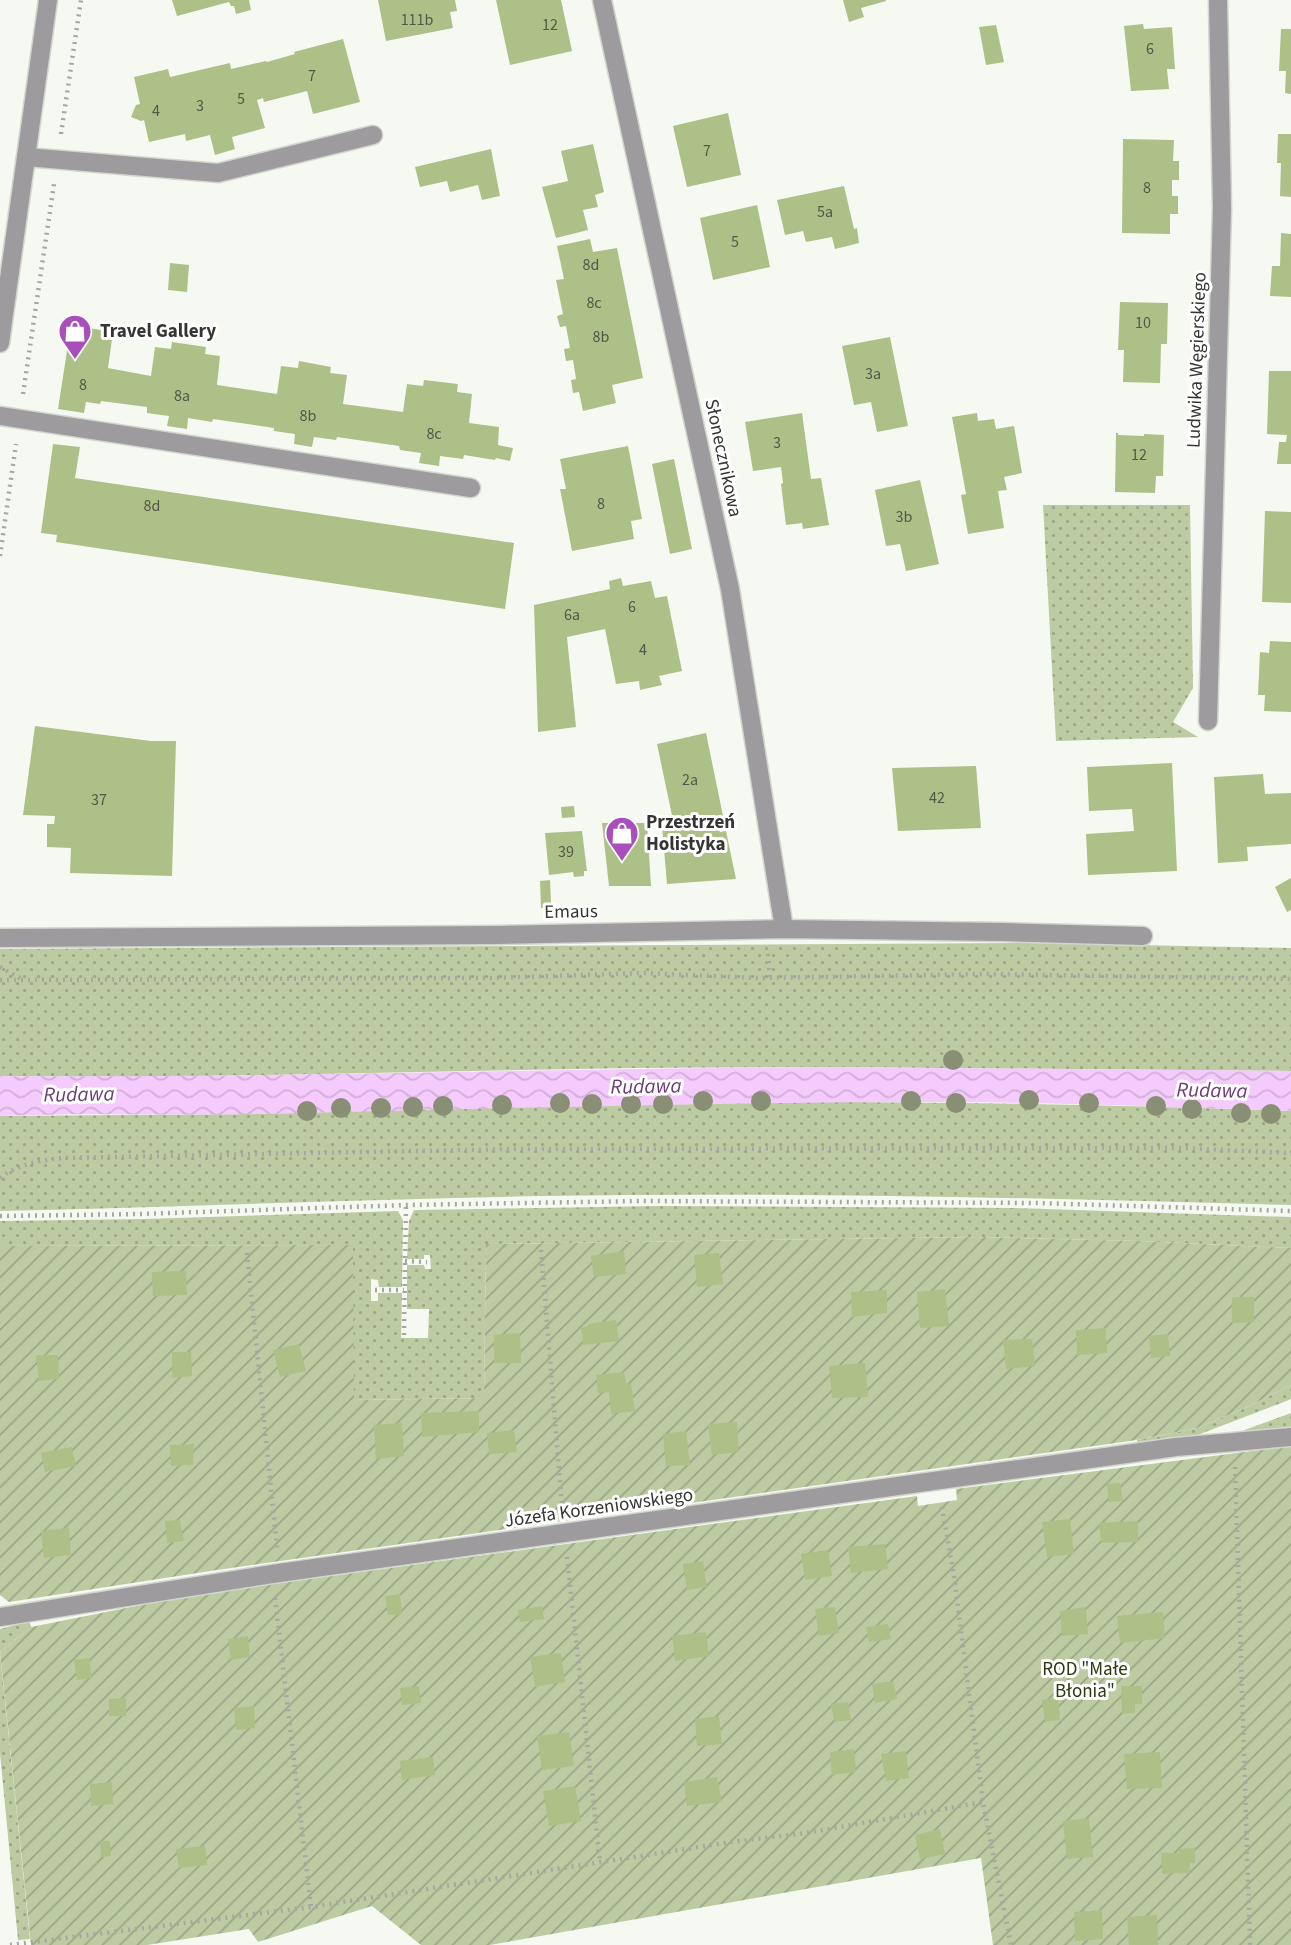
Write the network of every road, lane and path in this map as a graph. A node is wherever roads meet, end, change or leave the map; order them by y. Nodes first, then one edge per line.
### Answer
1 (48, 0) edge
2 (81, 0) edge
3 (602, 0) edge
4 (1217, 0) edge
5 (373, 135) dead end
6 (26, 158) junction
7 (57, 161) junction
8 (2, 317) edge
9 (0, 343) edge
10 (0, 416) edge
11 (19, 419) junction
12 (471, 488) dead end
13 (0, 556) edge
14 (1208, 721) dead end
15 (784, 929) junction
16 (1143, 936) dead end
17 (0, 937) edge
18 (0, 967) edge
19 (1291, 979) edge
20 (0, 980) edge
21 (24, 980) junction
22 (1291, 1153) edge
23 (0, 1178) edge
24 (406, 1205) junction
25 (1291, 1211) edge
26 (0, 1216) edge
27 (541, 1250) dead end
28 (247, 1253) dead end
29 (405, 1261) junction
30 (427, 1262) dead end
31 (375, 1290) dead end
32 (404, 1290) junction
33 (404, 1335) dead end
34 (1291, 1437) edge
35 (1235, 1455) dead end
36 (942, 1503) dead end
37 (562, 1507) dead end
38 (565, 1545) dead end
39 (277, 1549) dead end
40 (275, 1592) dead end
41 (0, 1617) edge
42 (983, 1802) junction
43 (600, 1862) junction
44 (311, 1906) junction
45 (10, 1945) edge
46 (1011, 1945) edge
47 (1250, 1945) edge

1 - 6 street
2 - 7 path
3 - 15 street, Słonecznikowa
4 - 14 street, Ludwika Węgierskiego
5 - 7 street
6 - 7 street
6 - 8 street
7 - 11 path
8 - 9 street
10 - 11 street
11 - 12 street
11 - 13 path
15 - 16 street, Emaus
15 - 17 street, Emaus
18 - 21 path
19 - 21 path
20 - 21 path
22 - 23 path
24 - 25 path
24 - 26 path
24 - 29 path
27 - 37 path
28 - 39 path
29 - 30 path
29 - 32 path
31 - 32 path
32 - 33 path
34 - 41 street, Józefa Korzeniowskiego
35 - 47 path
36 - 42 path
38 - 43 path
40 - 44 path
42 - 43 path
42 - 46 path
43 - 44 path
44 - 45 path

